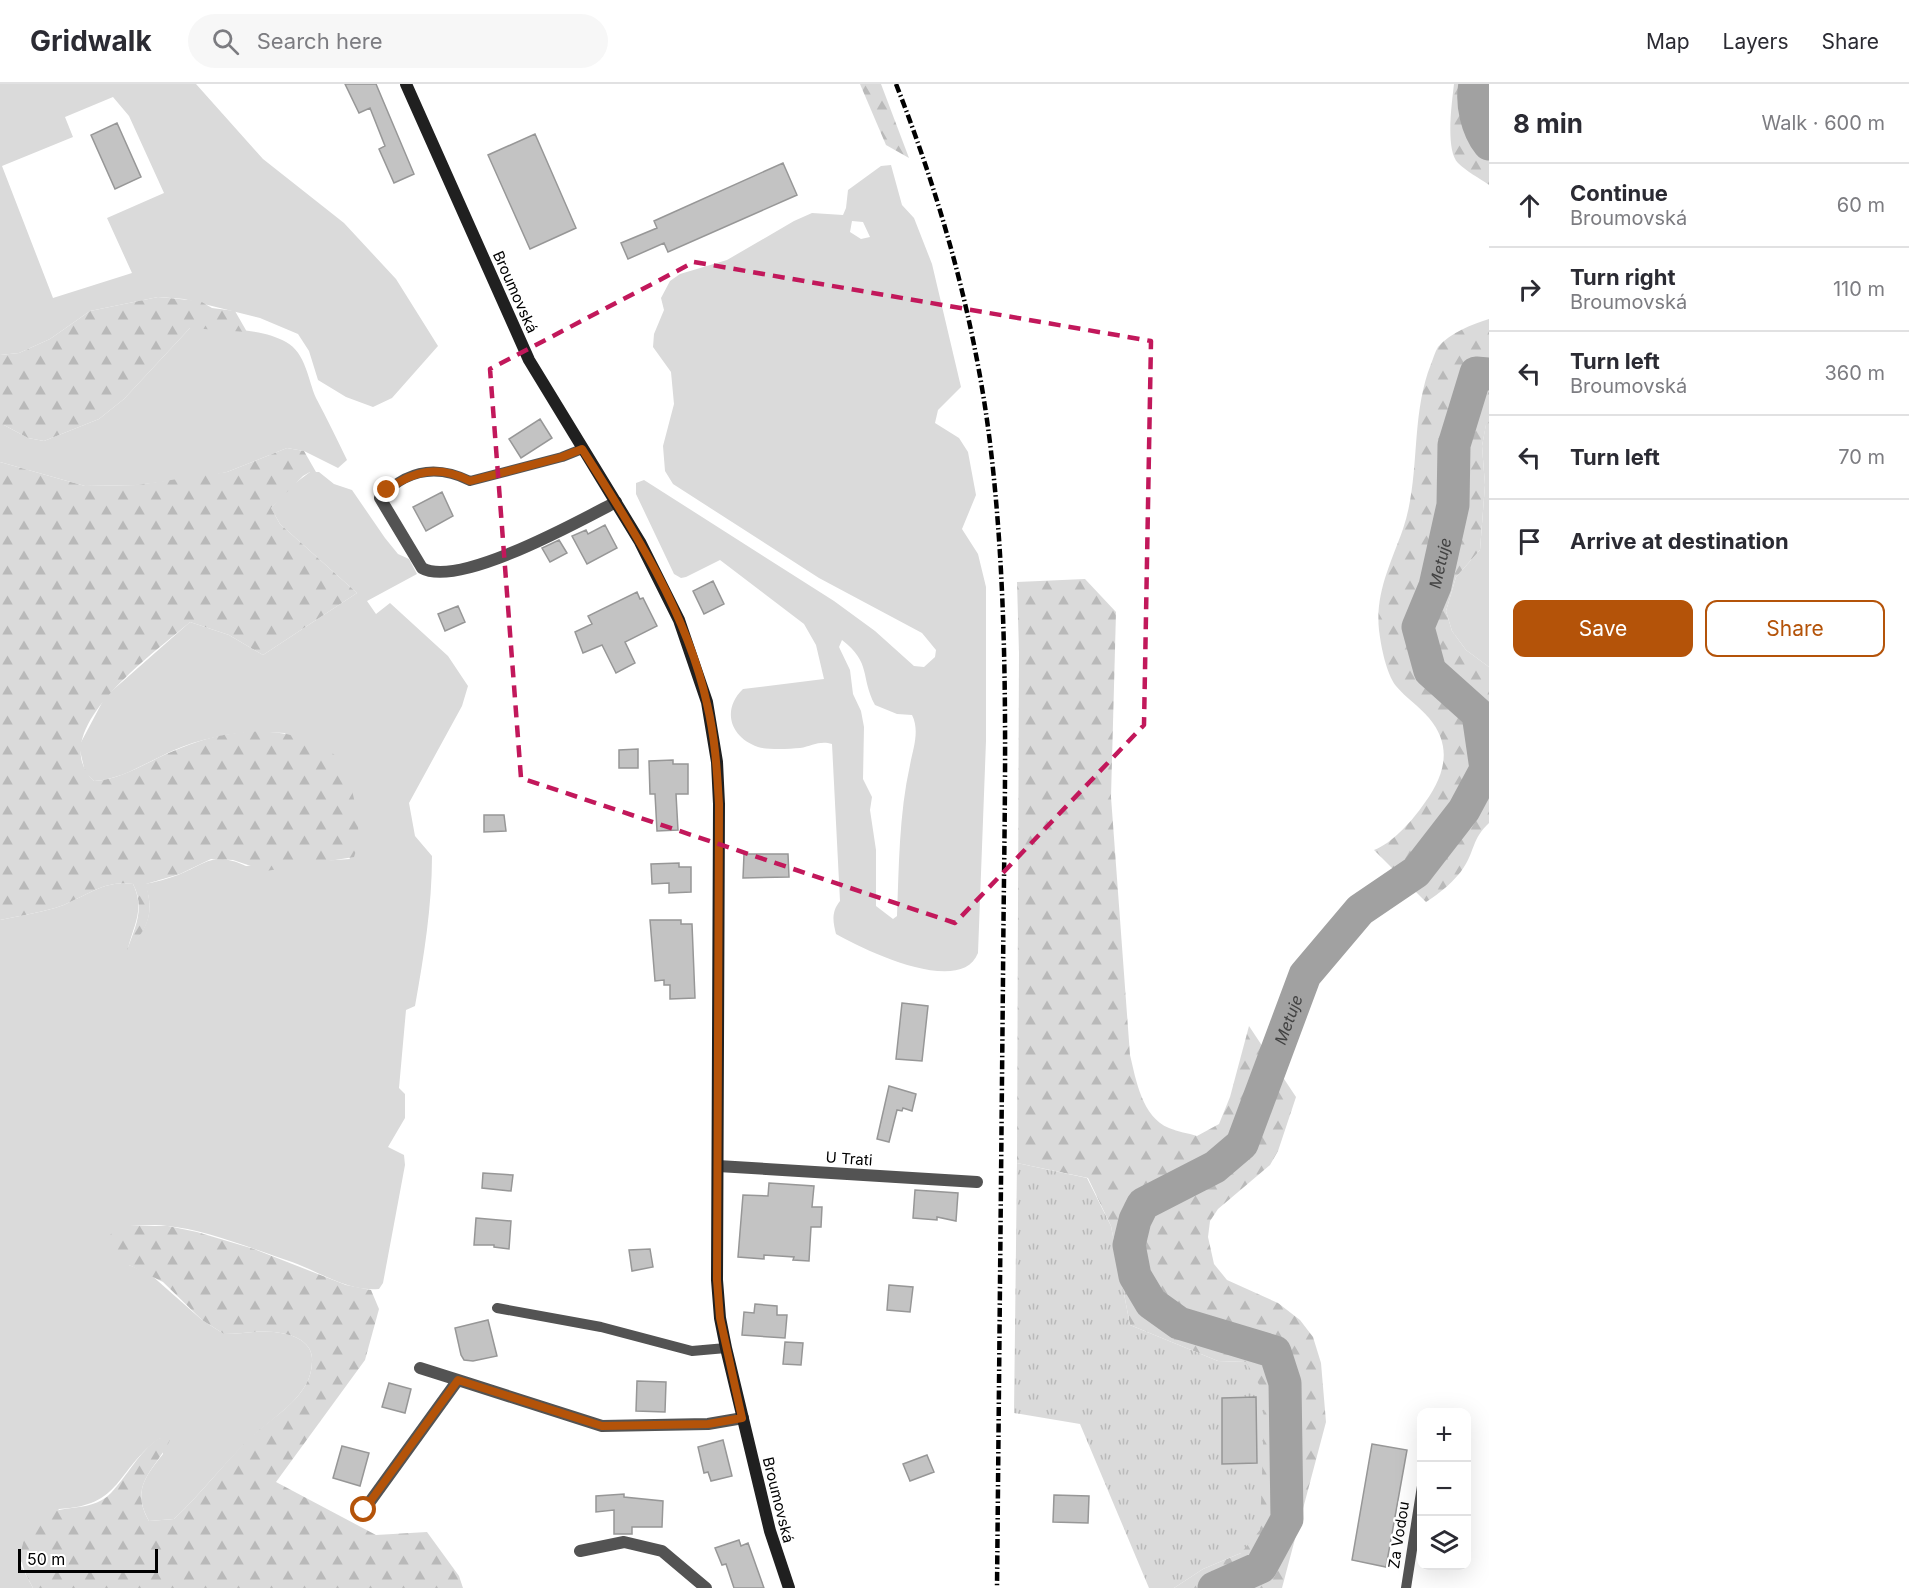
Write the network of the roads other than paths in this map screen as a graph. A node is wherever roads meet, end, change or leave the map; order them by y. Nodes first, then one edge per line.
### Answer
1 (406, 84) edge
2 (582, 449) junction
3 (380, 498) joint
4 (616, 502) junction
5 (718, 1166) junction
6 (977, 1182) dead end
7 (497, 1308) dead end
8 (726, 1348) junction
9 (420, 1368) dead end
10 (458, 1380) junction
11 (742, 1418) junction
12 (364, 1510) dead end
13 (1417, 1516) edge
14 (580, 1551) dead end
15 (706, 1588) edge
16 (789, 1588) edge
17 (1406, 1588) edge

1 - 2 main road, Broumovská
2 - 3 lane
2 - 4 main road, Broumovská
3 - 4 street
4 - 5 main road, Broumovská
5 - 6 street, U Trati
5 - 8 main road, Broumovská
7 - 8 lane
8 - 11 main road, Broumovská
9 - 10 street
10 - 11 street
10 - 12 street
11 - 16 main road, Broumovská
13 - 17 lane, Za Vodou
14 - 15 street

